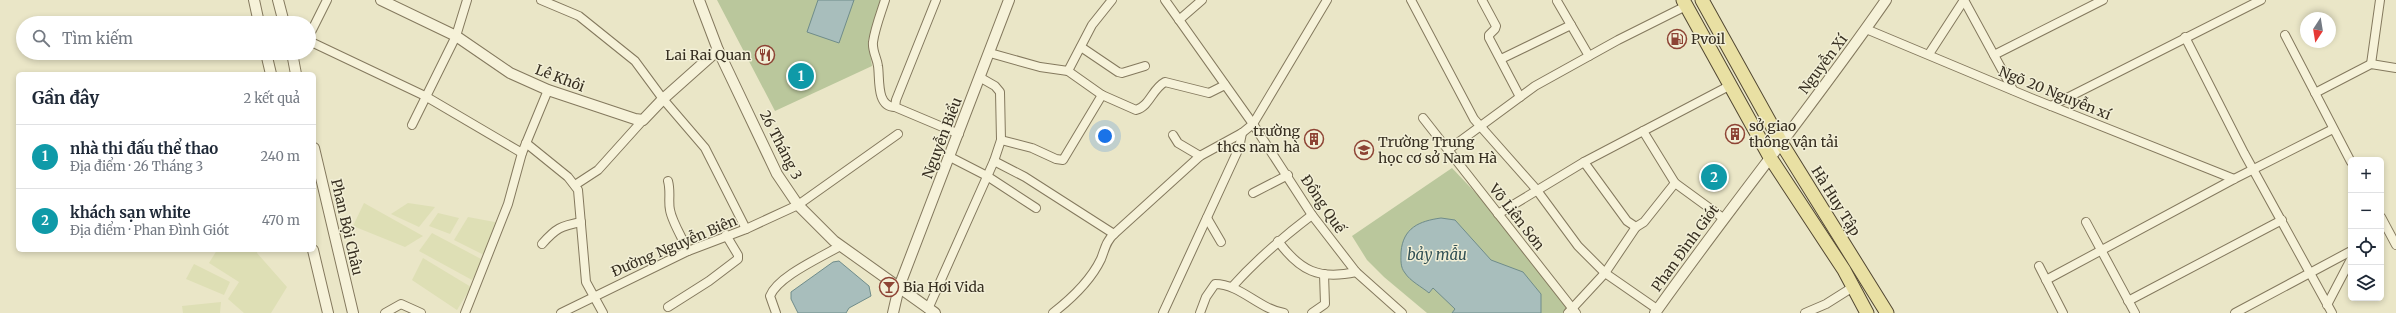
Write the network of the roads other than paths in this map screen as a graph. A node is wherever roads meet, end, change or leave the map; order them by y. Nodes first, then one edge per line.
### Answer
1 (254, 0) edge
2 (278, 0) edge
3 (327, 0) edge
4 (381, 0) edge
5 (467, 0) edge
6 (541, 0) edge
7 (699, 0) edge
8 (885, 0) edge
9 (936, 0) edge
10 (1009, 0) edge
11 (1112, 0) edge
12 (1165, 0) edge
13 (1202, 0) edge
14 (1411, 0) edge
15 (1482, 0) edge
16 (1702, 0) edge
17 (1886, 0) edge
18 (1964, 0) edge
19 (2103, 0) edge
20 (2261, 0) edge
21 (2380, 0) edge
22 (1324, 1) edge
23 (1557, 2) dead end
24 (1684, 3) edge
25 (257, 16) edge
26 (282, 16) edge
27 (1179, 20) junction
28 (316, 22) edge
29 (1571, 25) junction
30 (1866, 29) junction
31 (456, 36) junction
32 (2285, 36) dead end
33 (2185, 37) junction
34 (316, 44) edge
35 (1081, 47) junction
36 (718, 50) junction
37 (990, 53) junction
38 (1929, 54) junction
39 (1994, 55) junction
40 (1589, 56) junction
41 (1501, 59) junction
42 (268, 60) edge
43 (293, 60) edge
44 (2371, 64) junction
45 (1145, 66) dead end
46 (2396, 68) edge
47 (1068, 71) junction
48 (271, 72) edge
49 (296, 72) edge
50 (981, 78) junction
51 (1225, 85) junction
52 (1729, 86) junction
53 (548, 90) junction
54 (2013, 90) junction
55 (2315, 93) junction
56 (1102, 95) junction
57 (425, 96) junction
58 (1520, 97) junction
59 (663, 99) junction
60 (2051, 106) junction
61 (895, 107) junction
62 (1423, 118) dead end
63 (643, 120) junction
64 (412, 124) dead end
65 (1253, 124) junction
66 (1482, 126) junction
67 (2333, 129) junction
68 (1643, 131) junction
69 (1242, 133) junction
70 (898, 134) dead end
71 (959, 134) junction
72 (1173, 135) dead end
73 (1001, 140) junction
74 (526, 143) junction
75 (1782, 144) junction
76 (1448, 150) junction
77 (522, 153) junction
78 (316, 156) edge
79 (1200, 156) junction
80 (950, 157) junction
81 (2348, 157) edge
82 (1771, 159) junction
83 (994, 161) junction
84 (1584, 162) junction
85 (2253, 169) junction
86 (1288, 175) junction
87 (988, 176) junction
88 (2234, 178) junction
89 (668, 181) dead end
90 (1675, 183) junction
91 (575, 185) junction
92 (1536, 189) junction
93 (1253, 193) dead end
94 (798, 205) junction
95 (1036, 208) dead end
96 (1498, 214) junction
97 (1312, 216) junction
98 (1207, 218) junction
99 (1723, 218) junction
100 (2282, 220) junction
101 (581, 222) junction
102 (2086, 222) dead end
103 (2384, 223) edge
104 (1636, 227) junction
105 (746, 229) junction
106 (1114, 234) junction
107 (726, 235) junction
108 (1278, 241) junction
109 (1221, 242) dead end
110 (542, 244) dead end
111 (2396, 245) edge
112 (840, 246) junction
113 (2101, 250) junction
114 (688, 251) junction
115 (313, 252) edge
116 (2348, 253) edge
117 (2348, 265) edge
118 (2039, 266) dead end
119 (1356, 272) junction
120 (2311, 272) junction
121 (1605, 273) junction
122 (1324, 274) junction
123 (2046, 280) junction
124 (899, 286) junction
125 (1853, 287) junction
126 (1232, 288) junction
127 (593, 296) junction
128 (2128, 301) junction
129 (2327, 304) junction
130 (668, 307) dead end
131 (932, 311) edge
132 (1572, 311) edge
133 (1656, 311) edge
134 (328, 313) edge
135 (353, 313) edge
136 (385, 313) edge
137 (421, 313) edge
138 (464, 313) edge
139 (561, 313) edge
140 (603, 313) edge
141 (776, 313) edge
142 (893, 313) edge
143 (1053, 313) edge
144 (1163, 313) edge
145 (1200, 313) edge
146 (1284, 313) edge
147 (1312, 313) edge
148 (1402, 313) edge
149 (1805, 313) edge
150 (1867, 313) edge
151 (1887, 313) edge
152 (2063, 313) edge
153 (2134, 313) edge
154 (2235, 313) edge
155 (2332, 313) edge

1 - 25 street
2 - 26 street
3 - 28 street
4 - 31 street, Lê Khôi
5 - 31 street
6 - 59 street
7 - 36 street, 26 Tháng 3
8 - 61 street
9 - 61 street
10 - 37 street, Nguyễn Biểu
11 - 35 street
12 - 27 street, Đồng Quế
13 - 27 street
14 - 66 street
15 - 41 street
16 - 75 main road, Hà Huy Tập
17 - 30 street, Nguyễn Xí
18 - 38 street
18 - 39 street
19 - 39 street
20 - 33 street
21 - 44 street
22 - 65 street
23 - 29 street
24 - 40 street
24 - 52 main road
27 - 51 street, Đồng Quế
29 - 40 street
29 - 41 street
30 - 38 street, Ngõ 20 Nguyễn xí
30 - 75 street, Nguyễn Xí
31 - 53 street, Lê Khôi
31 - 57 street
32 - 55 street
33 - 60 street
33 - 85 street
34 - 57 street
35 - 45 street
35 - 47 street
36 - 59 street
36 - 94 street, 26 Tháng 3
37 - 47 street
37 - 50 street, Nguyễn Biểu
38 - 54 street, Ngõ 20 Nguyễn xí
39 - 54 street
40 - 58 street
41 - 58 street
42 - 48 street
43 - 49 street
44 - 46 street
44 - 55 street
47 - 56 street
50 - 71 street, Nguyễn Biểu
50 - 73 street
51 - 56 street
51 - 65 street, Đồng Quế
52 - 68 street
52 - 82 main road
53 - 63 street, Lê Khôi
53 - 74 street
54 - 60 street, Ngõ 20 Nguyễn xí
55 - 67 street
56 - 73 street
57 - 64 street
57 - 77 street
58 - 66 street
59 - 63 street
59 - 105 street
60 - 88 street, Ngõ 20 Nguyễn xí
61 - 71 street
62 - 76 street, Võ Liên Sơn
63 - 91 street
65 - 69 street
65 - 86 street, Đồng Quế
66 - 76 street
66 - 92 street
67 - 81 street
67 - 85 street
68 - 84 street
68 - 90 street
69 - 79 street
69 - 98 street
70 - 94 street, Đường Nguyễn Biên
71 - 80 street, Nguyễn Biểu
72 - 79 street
73 - 83 street
74 - 77 street
74 - 91 street
75 - 82 street, Phan Đình Giót
75 - 151 main road, Hà Huy Tập
76 - 96 street, Võ Liên Sơn
77 - 138 street
78 - 135 street, Phan Bội Châu
79 - 106 street
80 - 87 street
80 - 124 street, Nguyễn Biểu
82 - 99 street, Phan Đình Giót
82 - 125 main road
83 - 87 street
83 - 106 street
84 - 92 street
84 - 104 street
85 - 88 street
85 - 100 street
86 - 93 street
86 - 97 street, Đồng Quế
87 - 95 street
87 - 131 street
88 - 113 street
89 - 114 street
90 - 99 street
90 - 104 street
91 - 101 street
92 - 96 street
92 - 121 street
94 - 105 street, Đường Nguyễn Biên
94 - 112 street, 26 Tháng 3
96 - 132 street, Võ Liên Sơn
97 - 108 street
97 - 119 street, Đồng Quế
98 - 109 street
98 - 144 street
99 - 133 street, Phan Đình Giót
100 - 120 street
100 - 128 street
101 - 110 street
101 - 127 street
102 - 113 street
103 - 111 street
104 - 121 street
105 - 107 street, Đường Nguyễn Biên
106 - 143 street
107 - 114 street, Đường Nguyễn Biên
107 - 130 street
108 - 122 street
108 - 126 street
112 - 124 street, 26 Tháng 3
112 - 141 street
113 - 123 street
113 - 128 street
114 - 127 street, Đường Nguyễn Biên
115 - 134 street
116 - 120 street
117 - 129 street
118 - 123 street
119 - 122 street
119 - 148 street, Đồng Quế
120 - 129 street
120 - 154 street
121 - 132 street
121 - 133 street
122 - 147 street
123 - 152 street
124 - 131 street, 26 Tháng 3
124 - 142 street, Nguyễn Biểu
125 - 149 street
125 - 150 main road
126 - 145 street
126 - 146 street
127 - 139 street, Đường Nguyễn Biên
127 - 140 street
128 - 153 street
129 - 155 street
136 - 137 street

